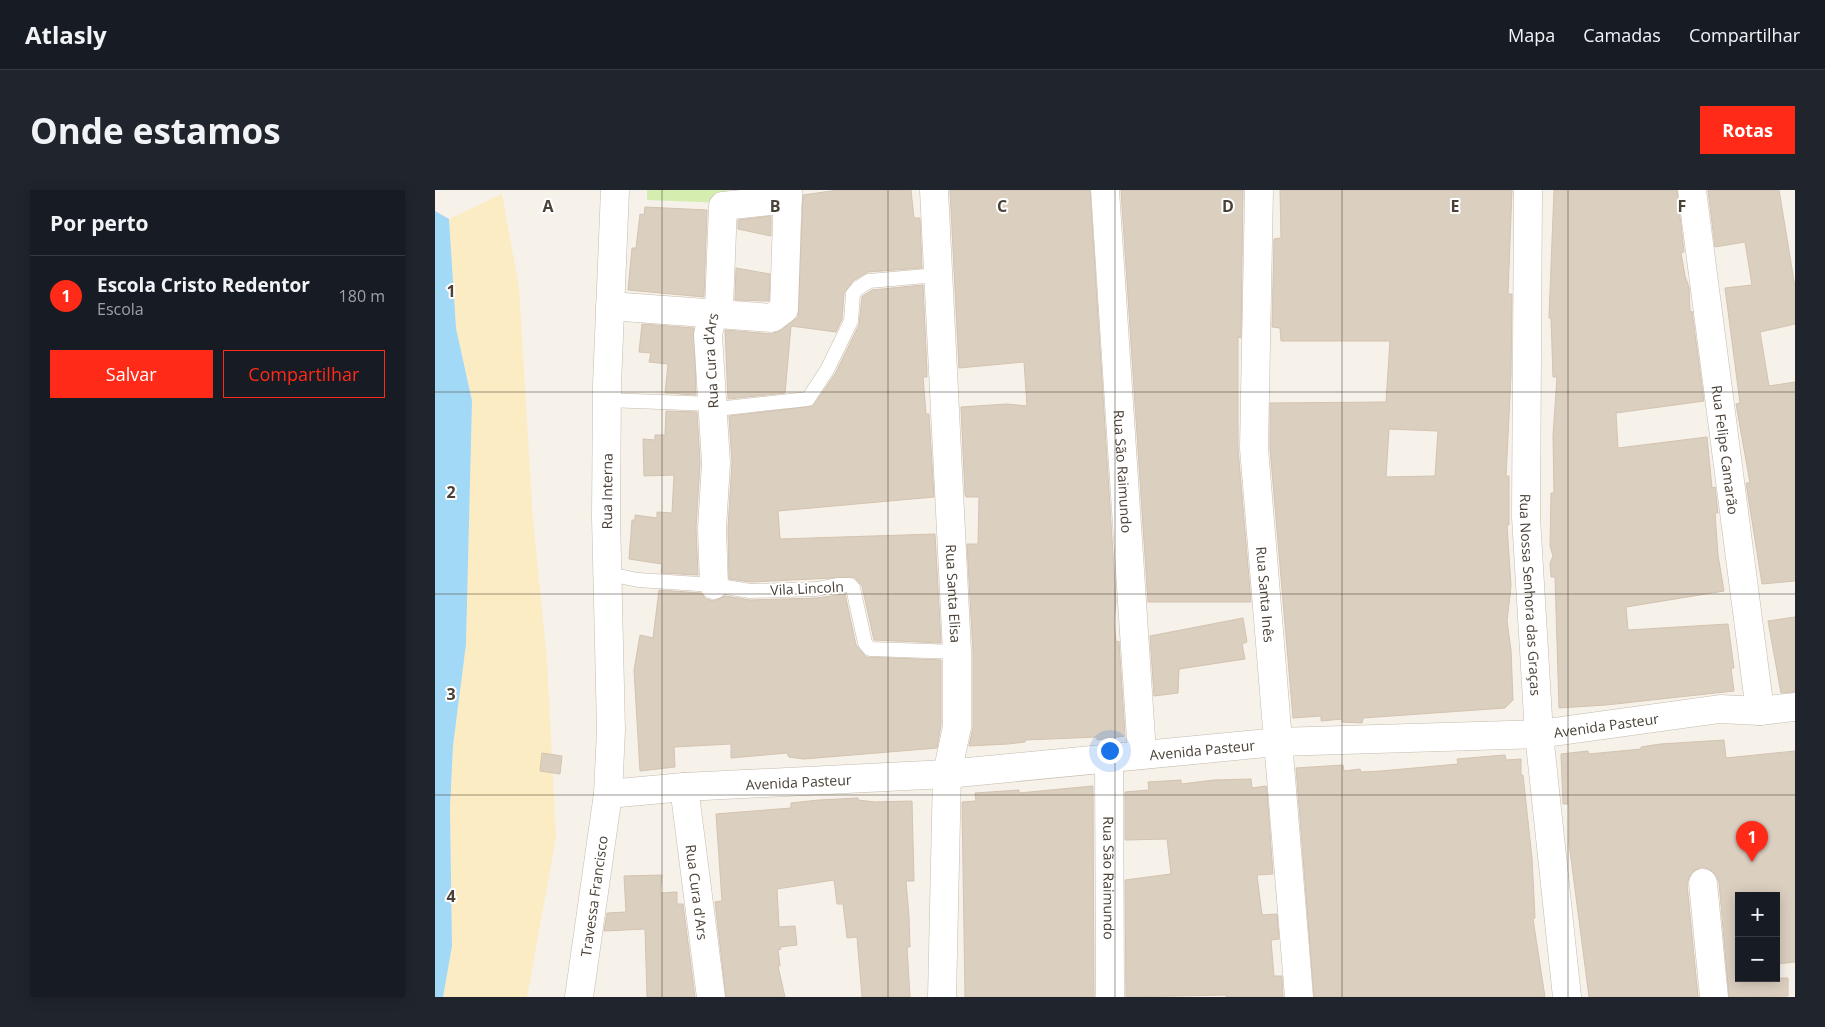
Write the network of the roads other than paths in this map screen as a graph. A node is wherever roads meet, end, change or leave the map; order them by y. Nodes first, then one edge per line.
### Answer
1 (615, 190) edge
2 (934, 190) edge
3 (1105, 190) edge
4 (1259, 190) edge
5 (1528, 190) edge
6 (1692, 190) edge
7 (788, 194) edge
8 (938, 275) junction
9 (610, 306) junction
10 (713, 312) junction
11 (607, 400) junction
12 (713, 404) junction
13 (609, 574) junction
14 (714, 585) junction
15 (957, 652) junction
16 (1795, 706) edge
17 (1760, 711) junction
18 (1539, 734) junction
19 (1277, 742) junction
20 (1142, 754) junction
21 (1109, 758) junction
22 (947, 774) junction
23 (684, 787) junction
24 (609, 794) junction
25 (1703, 883) dead end
26 (579, 997) edge
27 (711, 997) edge
28 (942, 997) edge
29 (1110, 997) edge
30 (1299, 997) edge
31 (1567, 997) edge
32 (1714, 997) edge

1 - 9 street, Rua Interna
2 - 8 street, Rua Santa Elisa
3 - 20 street, Rua São Raimundo
4 - 19 street, Rua Santa Inês
5 - 18 street, Rua Nossa Senhora das Graças
6 - 17 street, Rua Felipe Camarão
7 - 10 street, Rua Cura d'Ars
7 - 10 street
8 - 12 lane
8 - 15 street, Rua Santa Elisa
9 - 10 street
9 - 11 street, Rua Interna
10 - 12 street, Rua Cura d'Ars
11 - 12 lane
11 - 13 street, Rua Interna
12 - 14 street, Rua Cura d'Ars
13 - 14 lane, Vila Lincoln
13 - 24 street, Rua Interna
14 - 15 lane, Vila Lincoln
15 - 22 street, Rua Santa Elisa
16 - 17 street, Avenida Pasteur
17 - 18 street, Avenida Pasteur
18 - 19 street, Avenida Pasteur
18 - 31 street, Rua Nossa Senhora das Graças
19 - 20 street, Avenida Pasteur
19 - 30 street, Rua Santa Inês
20 - 21 street, Avenida Pasteur
21 - 22 street, Avenida Pasteur
21 - 29 street, Rua São Raimundo
22 - 23 street, Avenida Pasteur
22 - 28 street, Rua Santa Elisa
23 - 24 street, Avenida Pasteur
23 - 27 street, Rua Cura d'Ars
24 - 26 street, Travessa Francisco
25 - 32 street

